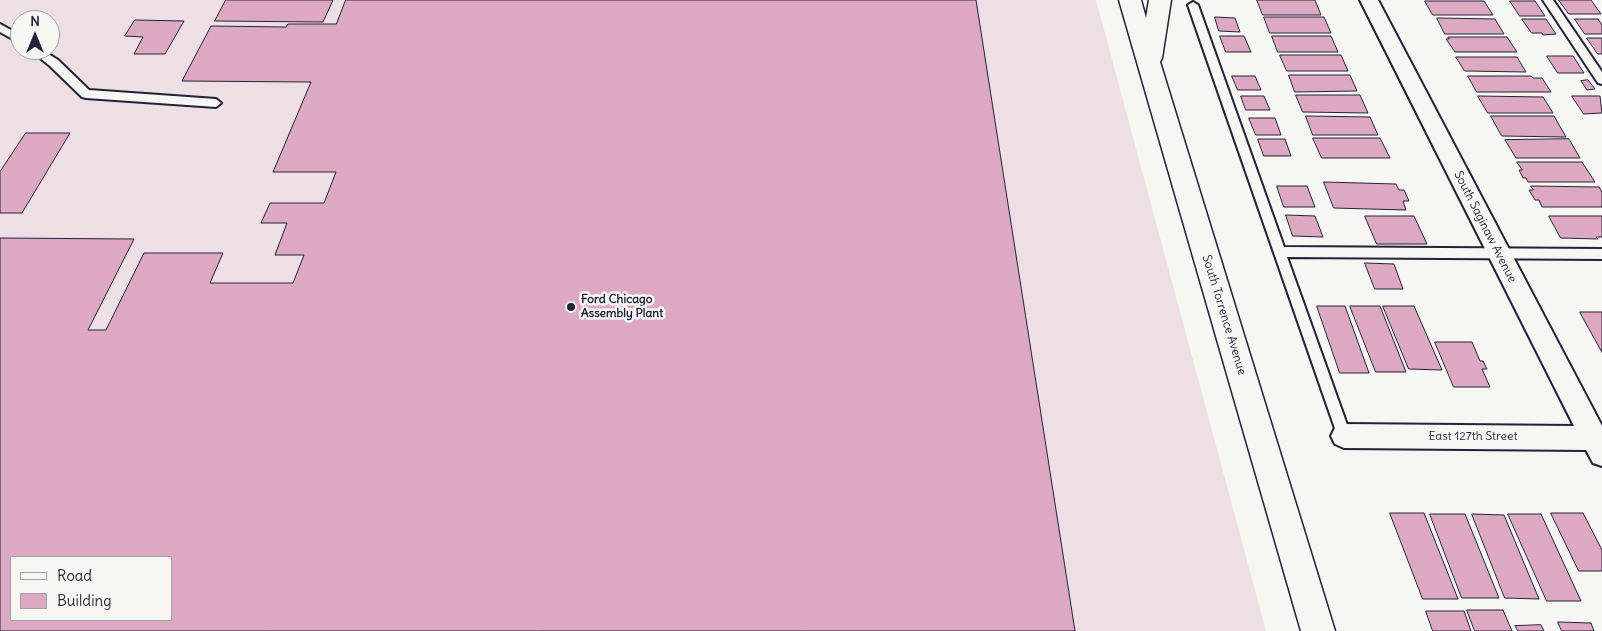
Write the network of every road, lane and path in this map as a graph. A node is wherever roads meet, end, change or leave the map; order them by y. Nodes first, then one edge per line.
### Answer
1 (1130, 0) edge
2 (1160, 0) edge
3 (1369, 0) edge
4 (1548, 0) edge
5 (1193, 5) dead end
6 (50, 60) edge
7 (1150, 67) junction
8 (1602, 80) edge
9 (216, 103) dead end
10 (1280, 252) junction
11 (1499, 254) junction
12 (1602, 254) edge
13 (1344, 436) joint
14 (1599, 443) edge
15 (1318, 631) edge

1 - 7 main road, South Torrence Avenue
2 - 7 main road
3 - 11 street, South Saginaw Avenue
4 - 8 lane
5 - 10 lane
6 - 9 lane
7 - 15 main road, South Torrence Avenue
10 - 11 lane
10 - 13 lane
11 - 12 lane
11 - 14 street, South Saginaw Avenue
13 - 14 street, East 127th Street

